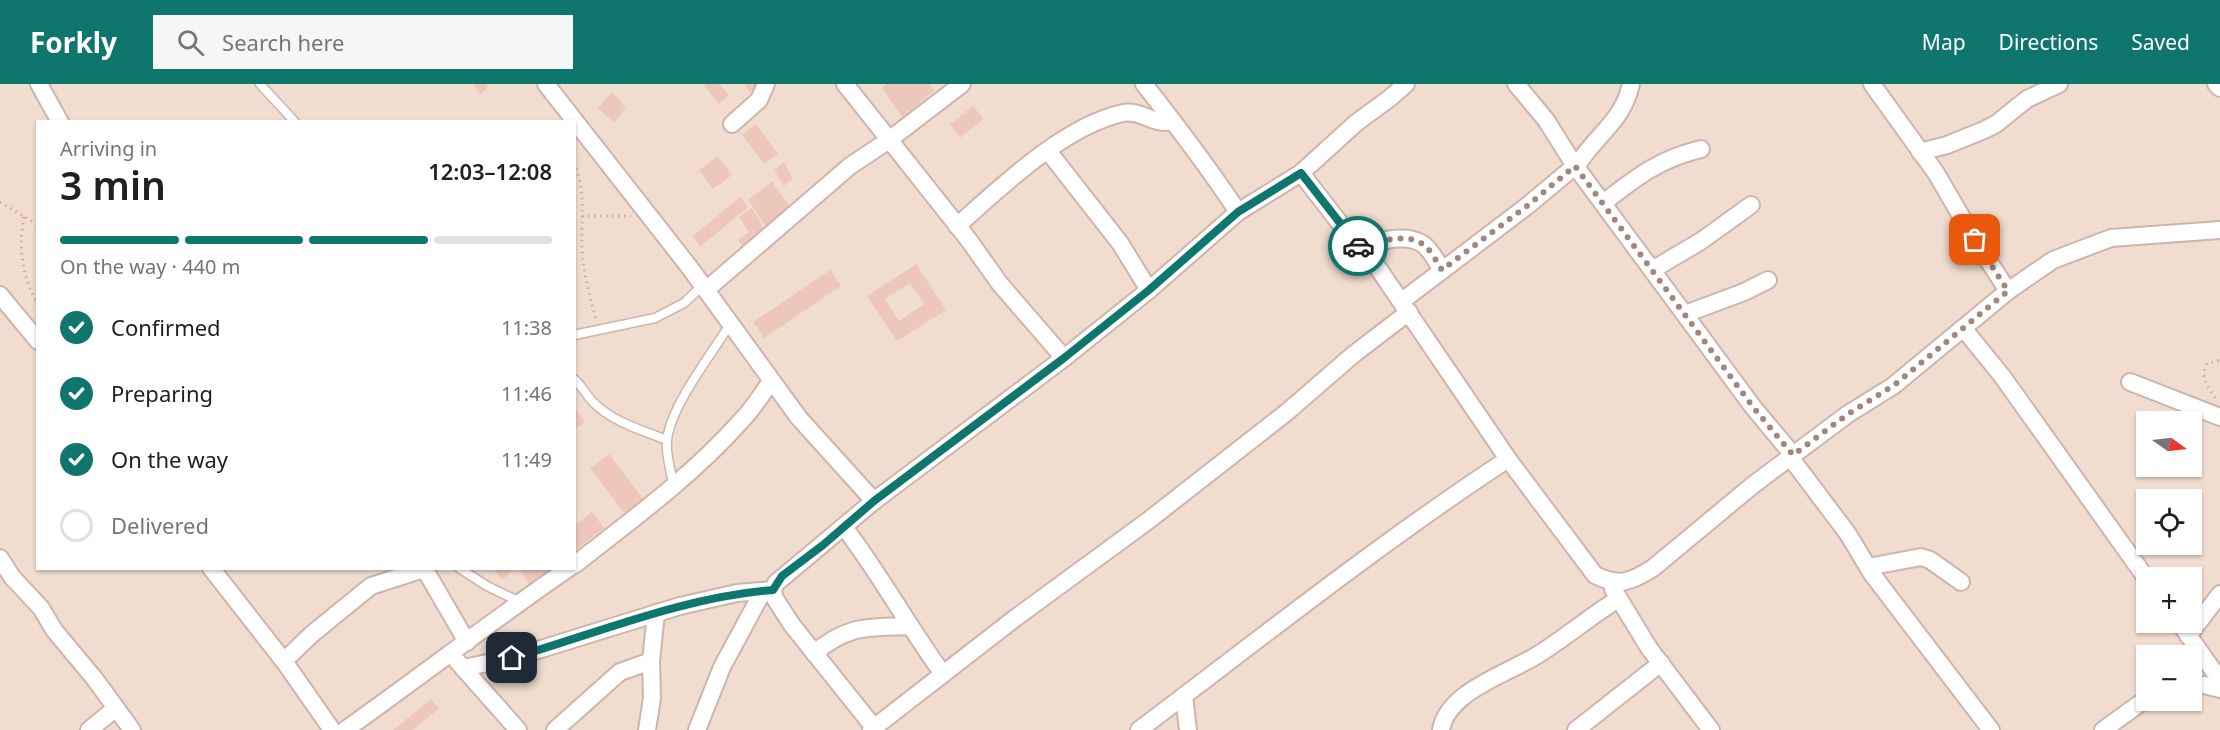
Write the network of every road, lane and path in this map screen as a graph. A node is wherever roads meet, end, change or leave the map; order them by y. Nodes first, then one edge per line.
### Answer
1 (39, 84) edge
2 (260, 84) edge
3 (546, 84) edge
4 (766, 84) edge
5 (844, 84) edge
6 (962, 84) edge
7 (1144, 84) edge
8 (1406, 84) edge
9 (1516, 84) edge
10 (1631, 84) edge
11 (1872, 84) edge
12 (2059, 84) edge
13 (2216, 84) edge
14 (2220, 88) edge
15 (59, 120) edge
16 (293, 120) edge
17 (574, 120) edge
18 (1172, 121) junction
19 (576, 122) edge
20 (732, 124) dead end
21 (889, 140) junction
22 (1701, 149) dead end
23 (1048, 151) junction
24 (1920, 153) junction
25 (1575, 167) junction
26 (576, 169) edge
27 (1301, 173) junction
28 (0, 202) edge
29 (1603, 203) junction
30 (1751, 206) dead end
31 (1238, 212) junction
32 (582, 216) junction
33 (24, 217) junction
34 (651, 217) junction
35 (36, 224) edge
36 (957, 226) junction
37 (2220, 230) edge
38 (1359, 246) junction
39 (1442, 270) junction
40 (1652, 270) junction
41 (1768, 280) dead end
42 (704, 287) junction
43 (1149, 290) junction
44 (2008, 291) junction
45 (0, 295) edge
46 (36, 299) edge
47 (1406, 307) junction
48 (1685, 314) junction
49 (31, 324) edge
50 (730, 324) junction
51 (1964, 328) junction
52 (599, 330) junction
53 (576, 335) edge
54 (1064, 358) junction
55 (2220, 360) edge
56 (576, 381) edge
57 (771, 381) junction
58 (2130, 382) dead end
59 (2220, 417) edge
60 (667, 440) junction
61 (1791, 456) junction
62 (1508, 459) junction
63 (673, 486) junction
64 (874, 501) junction
65 (844, 526) junction
66 (0, 558) edge
67 (576, 563) edge
68 (1868, 567) junction
69 (2138, 567) edge
70 (213, 570) edge
71 (421, 570) edge
72 (425, 570) edge
73 (462, 570) edge
74 (566, 570) edge
75 (6, 579) edge
76 (1607, 581) junction
77 (1961, 582) dead end
78 (768, 590) junction
79 (2220, 594) edge
80 (1618, 599) junction
81 (520, 602) junction
82 (656, 614) junction
83 (910, 626) junction
84 (2186, 639) edge
85 (467, 642) junction
86 (814, 653) junction
87 (451, 654) junction
88 (284, 661) junction
89 (651, 662) junction
90 (1661, 663) junction
91 (463, 668) junction
92 (943, 674) junction
93 (2220, 680) edge
94 (2202, 685) edge
95 (2220, 689) edge
96 (1184, 696) junction
97 (116, 708) junction
98 (2136, 709) edge
99 (2122, 724) edge
100 (874, 729) edge
101 (1439, 729) edge
102 (89, 730) edge
103 (132, 730) edge
104 (332, 730) edge
105 (345, 730) edge
106 (518, 730) edge
107 (555, 730) edge
108 (647, 730) edge
109 (697, 730) edge
110 (1139, 730) edge
111 (1188, 730) edge
112 (1576, 730) edge
113 (1711, 730) edge
114 (1991, 730) edge
115 (2103, 730) edge

1 - 15 street
2 - 16 lane
3 - 17 street
4 - 20 street
5 - 21 street
6 - 21 street
7 - 18 street
8 - 27 street
9 - 25 street
10 - 25 street
11 - 24 street
12 - 24 street
13 - 14 street
18 - 23 street
18 - 31 street
19 - 34 street
21 - 36 street
21 - 42 street
22 - 29 street
23 - 36 street
23 - 43 street
24 - 44 street
25 - 29 street
25 - 39 street
26 - 32 path
27 - 31 street
27 - 38 street
28 - 33 path
29 - 40 street
30 - 40 street
31 - 43 street
32 - 34 path
32 - 52 path
33 - 35 path
33 - 46 path
34 - 42 street
36 - 54 street
37 - 44 street
38 - 39 street
38 - 47 street
39 - 47 street
40 - 48 street
41 - 48 street
42 - 50 street
42 - 52 lane
43 - 54 street
44 - 51 street
45 - 49 street
47 - 62 street
47 - 92 street
48 - 61 street
50 - 57 street
50 - 60 lane
51 - 61 street
51 - 69 street
52 - 53 lane
54 - 64 street
55 - 59 path
56 - 60 lane
57 - 63 street
57 - 64 street
58 - 59 street
60 - 63 lane
61 - 68 street
61 - 76 street
62 - 76 street
62 - 96 street
63 - 67 street
64 - 65 street
65 - 78 street
65 - 83 street
66 - 75 street
68 - 77 street
68 - 114 street
70 - 88 street
71 - 88 street
72 - 85 street
73 - 81 lane
74 - 81 street
75 - 97 street
76 - 80 street
78 - 82 street
78 - 86 street
78 - 109 street
79 - 84 street
80 - 90 street
80 - 101 street
81 - 85 street
82 - 89 street
82 - 91 street
83 - 86 street
83 - 92 street
84 - 93 street
85 - 87 street
86 - 100 street
87 - 91 street
87 - 105 street
88 - 104 street
89 - 107 street
89 - 108 street
90 - 112 street
90 - 113 street
91 - 106 street
92 - 100 street
94 - 95 street
96 - 110 street
96 - 111 street
97 - 102 street
97 - 103 street
98 - 99 street
99 - 115 street

